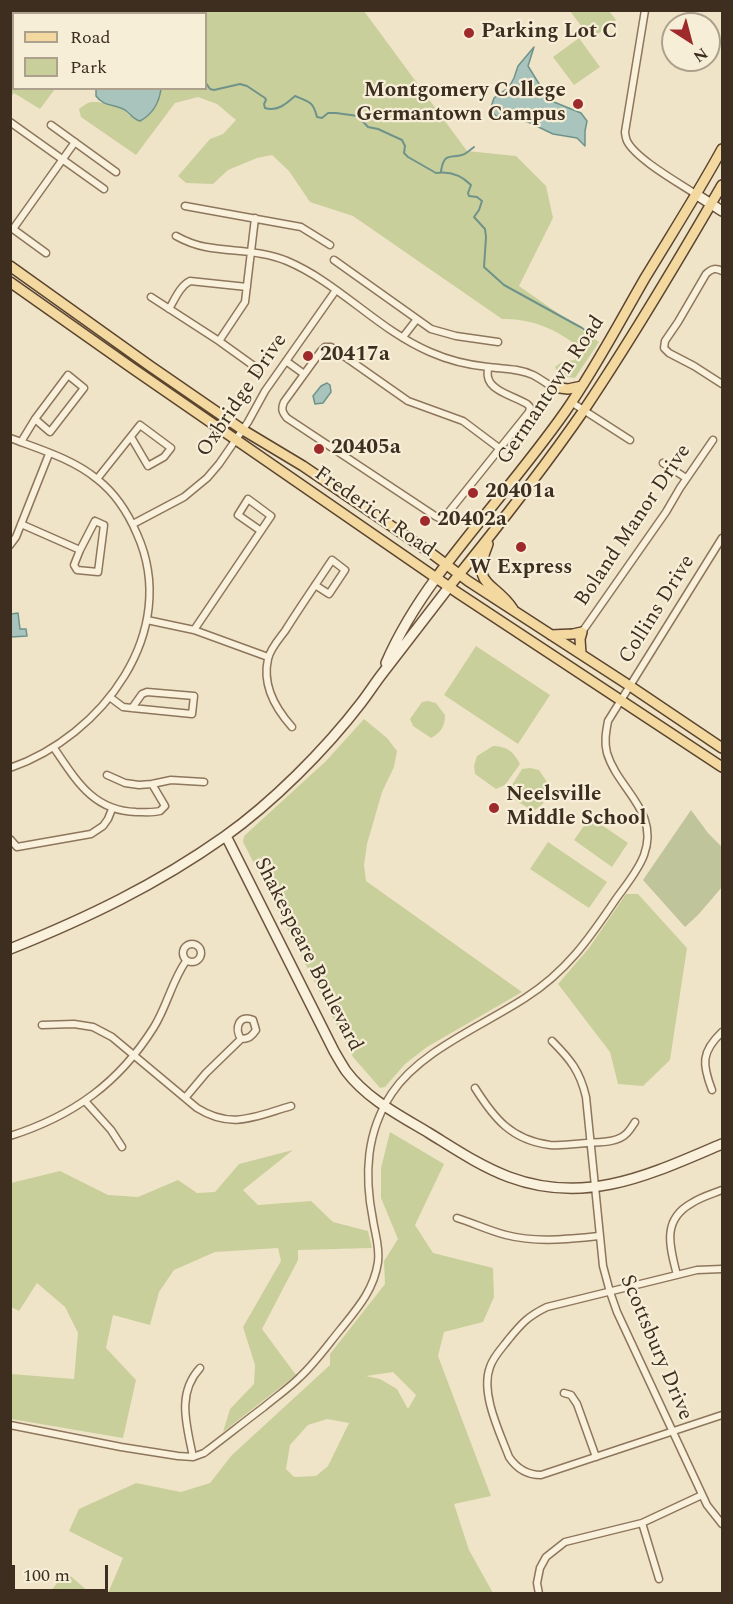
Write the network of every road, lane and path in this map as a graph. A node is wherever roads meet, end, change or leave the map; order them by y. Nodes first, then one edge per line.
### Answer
1 (645, 10) edge
2 (10, 122) edge
3 (51, 125) dead end
4 (75, 142) junction
5 (723, 149) edge
6 (63, 159) junction
7 (116, 172) dead end
8 (723, 185) edge
9 (104, 189) dead end
10 (697, 195) junction
11 (711, 205) junction
12 (185, 206) dead end
13 (723, 212) edge
14 (255, 218) junction
15 (176, 236) dead end
16 (330, 245) dead end
17 (251, 252) junction
18 (46, 253) dead end
19 (334, 260) dead end
20 (10, 266) edge
21 (723, 271) edge
22 (10, 282) edge
23 (247, 286) junction
24 (336, 290) junction
25 (150, 297) dead end
26 (168, 309) junction
27 (417, 319) junction
28 (403, 337) junction
29 (219, 341) junction
30 (498, 342) dead end
31 (286, 361) junction
32 (488, 367) junction
33 (258, 369) dead end
34 (304, 374) junction
35 (723, 384) edge
36 (582, 386) junction
37 (552, 387) junction
38 (571, 402) junction
39 (584, 410) junction
40 (35, 419) junction
41 (243, 430) junction
42 (131, 437) junction
43 (10, 438) edge
44 (236, 440) junction
45 (630, 440) dead end
46 (713, 440) dead end
47 (21, 442) junction
48 (500, 448) junction
49 (49, 454) junction
50 (663, 463) dead end
51 (686, 478) junction
52 (97, 479) junction
53 (21, 524) junction
54 (133, 524) junction
55 (261, 531) junction
56 (492, 533) junction
57 (723, 538) edge
58 (10, 545) edge
59 (80, 550) junction
60 (446, 564) junction
61 (459, 574) junction
62 (436, 578) junction
63 (315, 585) junction
64 (449, 587) junction
65 (516, 613) junction
66 (147, 620) junction
67 (194, 630) junction
68 (582, 632) junction
69 (551, 635) junction
70 (581, 654) junction
71 (268, 657) junction
72 (381, 675) junction
73 (630, 686) junction
74 (111, 698) junction
75 (621, 699) junction
76 (132, 708) junction
77 (292, 727) dead end
78 (54, 748) junction
79 (723, 748) edge
80 (721, 765) edge
81 (10, 768) edge
82 (107, 775) dead end
83 (204, 782) dead end
84 (152, 784) junction
85 (112, 809) junction
86 (226, 836) junction
87 (10, 839) edge
88 (10, 950) edge
89 (186, 961) dead end
90 (42, 1025) dead end
91 (723, 1032) edge
92 (242, 1039) dead end
93 (552, 1041) dead end
94 (134, 1055) junction
95 (475, 1088) dead end
96 (712, 1090) dead end
97 (185, 1098) junction
98 (85, 1101) junction
99 (291, 1106) dead end
100 (384, 1107) junction
101 (635, 1122) dead end
102 (10, 1137) edge
103 (591, 1143) junction
104 (723, 1144) edge
105 (122, 1147) dead end
106 (595, 1187) junction
107 (723, 1190) edge
108 (457, 1218) dead end
109 (600, 1236) junction
110 (723, 1269) edge
111 (677, 1275) junction
112 (610, 1292) junction
113 (200, 1368) dead end
114 (564, 1393) dead end
115 (723, 1415) edge
116 (10, 1425) edge
117 (672, 1432) junction
118 (193, 1457) junction
119 (596, 1457) junction
120 (702, 1495) junction
121 (642, 1523) junction
122 (723, 1524) edge
123 (659, 1579) dead end
124 (540, 1593) edge

1 - 10 street
2 - 6 street
3 - 4 street
4 - 6 street
4 - 7 street
5 - 10 main road, Germantown Road
6 - 9 street
6 - 18 street
8 - 11 main road, Germantown Road
10 - 11 street
10 - 36 main road, Germantown Road
11 - 13 street
11 - 39 main road, Germantown Road
12 - 14 street
14 - 16 street
14 - 17 street
15 - 17 street
17 - 23 street
17 - 24 street
19 - 27 street
20 - 41 main road, Frederick Road
21 - 35 street
22 - 44 main road, Frederick Road
23 - 26 street
23 - 29 street
24 - 28 street
24 - 31 street, Oxbridge Drive
25 - 26 street
26 - 29 street
27 - 28 street
27 - 30 street
28 - 32 street
29 - 33 street
31 - 34 street
31 - 41 street, Oxbridge Drive
32 - 37 street
32 - 48 street
34 - 48 street
34 - 48 street
36 - 37 main road
36 - 38 main road, Germantown Road
37 - 38 main road
38 - 39 street
38 - 60 main road, Germantown Road
39 - 45 street
39 - 56 main road, Germantown Road
40 - 40 street
40 - 47 street
41 - 44 street, Oxbridge Drive
41 - 60 main road, Frederick Road
42 - 42 street
42 - 52 street
43 - 47 street
44 - 54 street, Oxbridge Drive
44 - 62 main road, Frederick Road
46 - 51 street, Boland Manor Drive
47 - 49 street
49 - 52 street
49 - 53 street
50 - 51 street
51 - 68 street, Boland Manor Drive
52 - 54 street
53 - 58 street
53 - 59 street
54 - 66 street
55 - 55 street
55 - 67 street
56 - 61 main road, Germantown Road
56 - 65 main road
57 - 73 street, Collins Drive
59 - 59 street
60 - 61 main road, Frederick Road
60 - 62 main road, Germantown Road
61 - 64 main road, Germantown Road
61 - 65 main road, Frederick Road
62 - 64 main road, Frederick Road
62 - 72 street, Germantown Road
63 - 63 street
63 - 71 street
64 - 72 street, Germantown Road
64 - 75 main road, Frederick Road
65 - 69 main road, Frederick Road
66 - 67 street
66 - 74 street
67 - 71 street
68 - 69 main road
68 - 70 main road
69 - 70 main road, Frederick Road
70 - 73 main road, Frederick Road
71 - 77 street
72 - 86 street, Germantown Road
73 - 75 street, Collins Drive
73 - 79 main road, Frederick Road
74 - 76 street
74 - 78 street
75 - 80 main road, Frederick Road
75 - 100 street, Collins Drive
76 - 76 street
78 - 81 street
78 - 85 street
82 - 84 street
83 - 84 street
84 - 85 street
85 - 87 street
86 - 88 street, Germantown Road
86 - 100 street, Shakespeare Boulevard
89 - 94 street
90 - 94 street
91 - 96 street
92 - 97 street
93 - 103 street, Scottsbury Drive
94 - 97 street
94 - 98 street
95 - 103 street
97 - 99 street
98 - 102 street
98 - 105 street
100 - 106 street, Shakespeare Boulevard
100 - 118 street, Collins Drive
101 - 103 street
103 - 106 street, Scottsbury Drive
104 - 106 street, Shakespeare Boulevard
106 - 109 street, Scottsbury Drive
107 - 111 street
108 - 109 street
109 - 112 street, Scottsbury Drive
110 - 111 street
111 - 112 street
112 - 117 street, Scottsbury Drive
112 - 119 street
113 - 118 street
114 - 119 street
115 - 117 street
116 - 118 street
117 - 119 street
117 - 120 street, Scottsbury Drive
120 - 121 street
120 - 122 street, Scottsbury Drive
121 - 123 street
121 - 124 street

